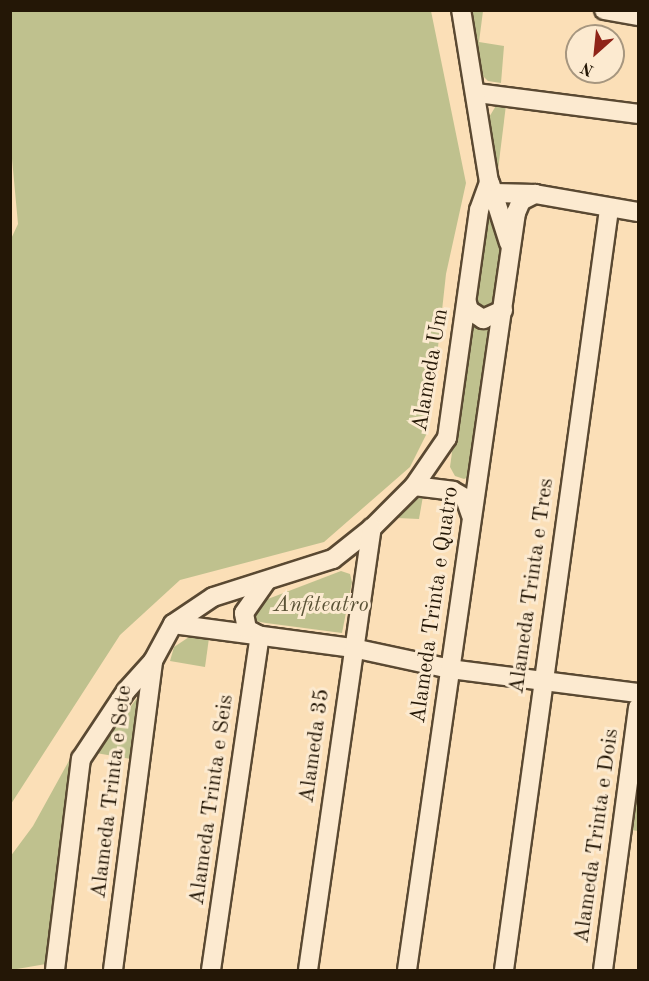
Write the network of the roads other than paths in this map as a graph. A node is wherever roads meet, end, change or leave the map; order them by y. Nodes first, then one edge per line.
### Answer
1 (461, 10) edge
2 (605, 11) edge
3 (639, 16) edge
4 (477, 93) junction
5 (639, 114) edge
6 (491, 188) junction
7 (535, 194) junction
8 (609, 209) junction
9 (639, 212) edge
10 (510, 246) junction
11 (467, 303) junction
12 (503, 310) junction
13 (414, 486) junction
14 (471, 515) junction
15 (372, 528) junction
16 (266, 581) junction
17 (173, 624) junction
18 (260, 636) junction
19 (353, 648) junction
20 (153, 661) junction
21 (450, 669) junction
22 (543, 681) junction
23 (639, 693) edge
24 (639, 707) edge
25 (56, 970) edge
26 (113, 970) edge
27 (211, 970) edge
28 (308, 970) edge
29 (407, 970) edge
30 (504, 970) edge
31 (603, 970) edge

1 - 4 street, Alameda Um
2 - 3 street
4 - 5 street
4 - 6 street, Alameda Um
6 - 7 street
6 - 10 street, Alameda Trinta e Quatro
6 - 11 street, Alameda Um
7 - 8 street
7 - 10 street, Alameda Trinta e Quatro
8 - 9 street
8 - 22 street, Alameda Trinta e Tres
10 - 12 street, Alameda Trinta e Quatro
11 - 12 street
11 - 13 street, Alameda Um
12 - 14 street, Alameda Trinta e Quatro
13 - 14 street
13 - 15 street, Alameda Um
14 - 21 street, Alameda Trinta e Quatro
15 - 16 street, Alameda Um
15 - 19 street, Alameda 35
16 - 17 street, Alameda Um
16 - 18 street
17 - 18 street
17 - 20 street, Alameda Trinta e Sete
18 - 19 street
18 - 27 street, Alameda Trinta e Seis
19 - 21 street
19 - 28 street, Alameda 35
20 - 25 street
20 - 26 street, Alameda Trinta e Sete
21 - 22 street
21 - 29 street, Alameda Trinta e Quatro
22 - 23 street
22 - 30 street, Alameda Trinta e Tres
24 - 31 street, Alameda Trinta e Dois

